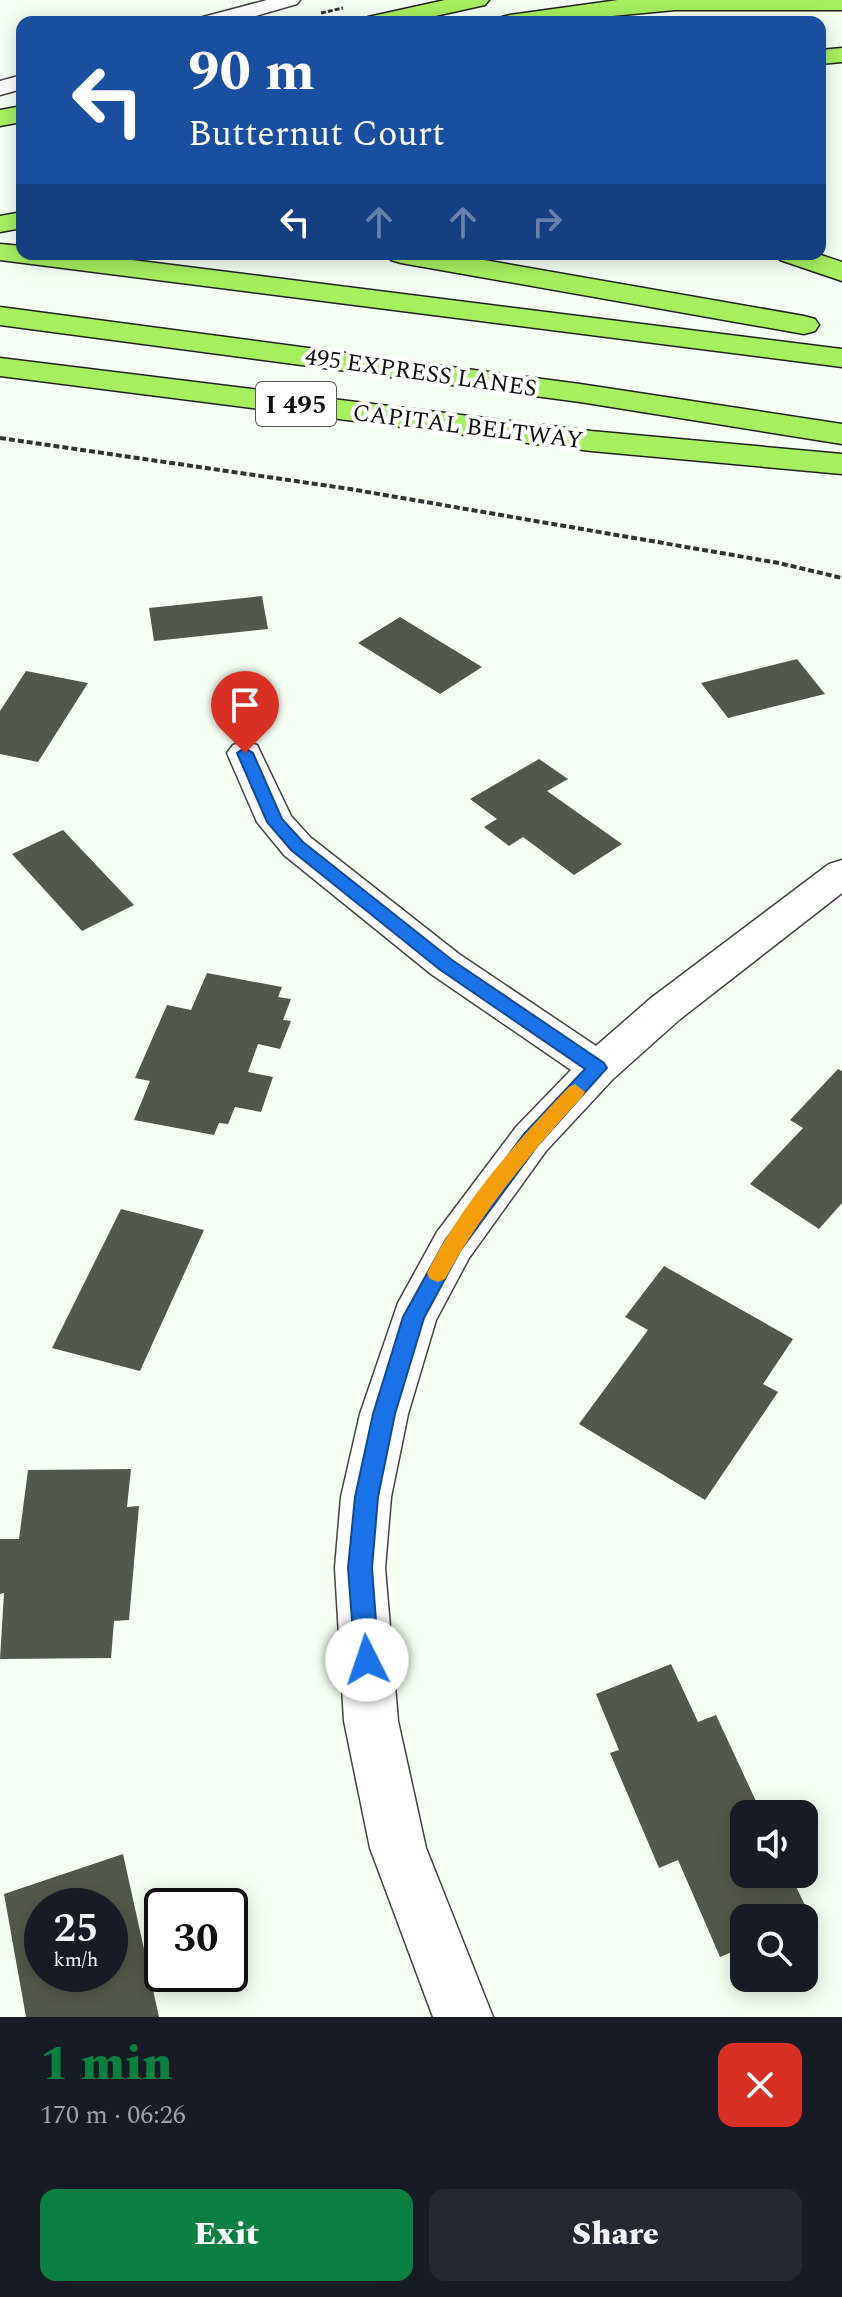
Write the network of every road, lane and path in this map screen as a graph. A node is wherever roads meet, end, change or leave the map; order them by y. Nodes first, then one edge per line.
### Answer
1 (290, 0) edge
2 (477, 0) edge
3 (842, 3) edge
4 (346, 7) dead end
5 (317, 14) dead end
6 (233, 16) edge
7 (404, 16) edge
8 (550, 16) edge
9 (64, 260) edge
10 (435, 260) edge
11 (807, 260) edge
12 (842, 272) edge
13 (0, 316) edge
14 (842, 332) edge
15 (842, 358) edge
16 (0, 367) edge
17 (842, 434) edge
18 (0, 438) edge
19 (591, 441) junction
20 (842, 464) edge
21 (842, 488) edge
22 (842, 578) edge
23 (245, 753) dead end
24 (842, 873) edge
25 (598, 1068) junction
26 (463, 2017) edge

1 - 6 street
2 - 7 highway
3 - 8 highway
4 - 5 path
9 - 15 highway
10 - 14 highway
11 - 12 highway
13 - 17 highway, 495 EXPRESS LANES
16 - 19 highway, CAPITAL BELTWAY / I 495
18 - 22 path
19 - 20 highway, CAPITAL BELTWAY / I 495
19 - 21 highway
23 - 25 street
24 - 25 street
25 - 26 street

